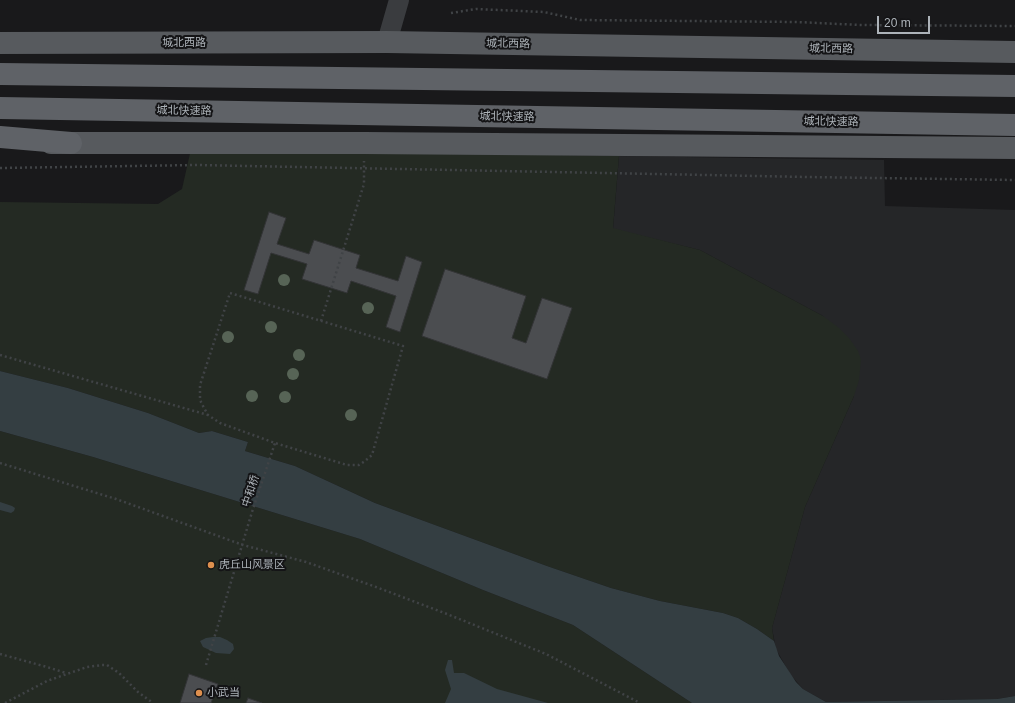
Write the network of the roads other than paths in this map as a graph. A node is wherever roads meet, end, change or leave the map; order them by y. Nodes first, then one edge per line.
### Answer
1 (399, 0) edge
2 (387, 42) junction
3 (0, 43) edge
4 (1015, 52) edge
5 (0, 74) edge
6 (1015, 86) edge
7 (0, 108) edge
8 (1015, 126) edge
9 (0, 137) edge
10 (0, 143) edge
11 (71, 143) junction
12 (1015, 148) edge

1 - 2 street
2 - 3 main road, 城北西路
2 - 4 main road, 城北西路
5 - 6 highway
7 - 8 highway, 城北快速路
9 - 11 highway
10 - 11 main road
11 - 12 main road

